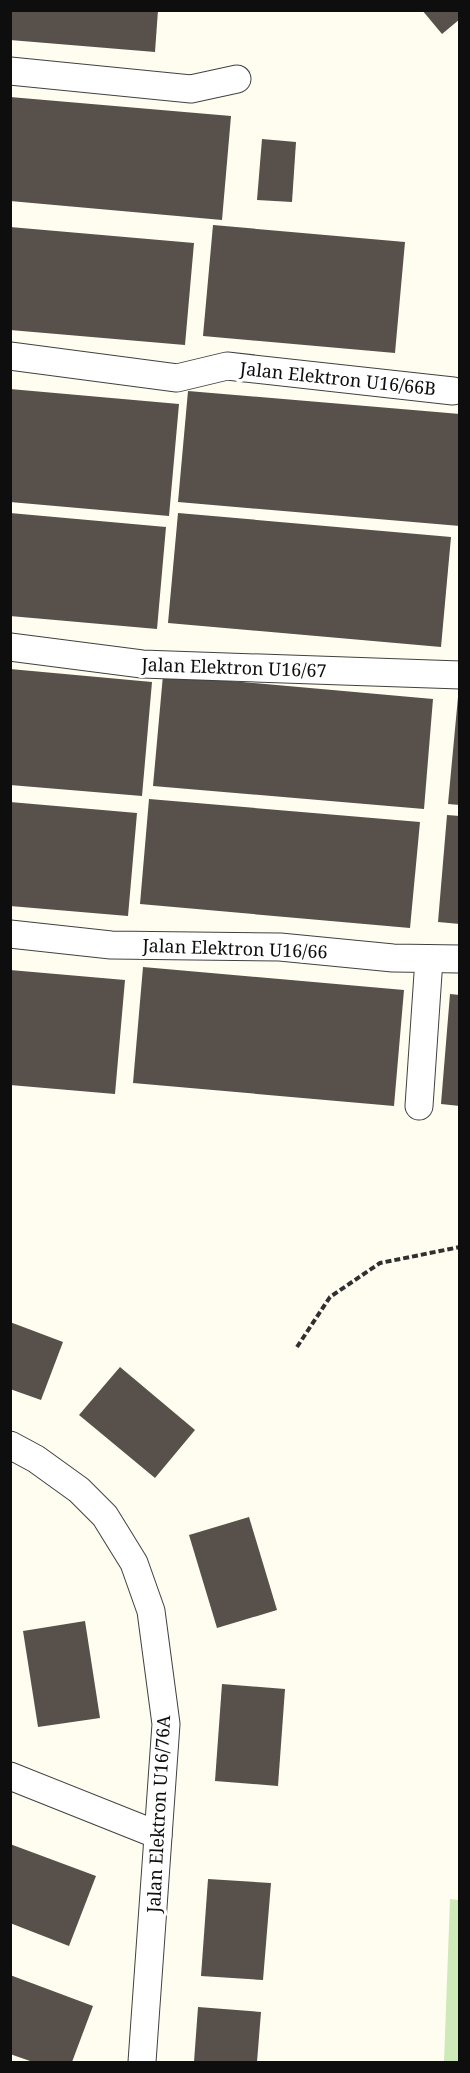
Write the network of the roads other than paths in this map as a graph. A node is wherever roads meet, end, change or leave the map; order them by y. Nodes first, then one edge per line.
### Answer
1 (10, 71) edge
2 (237, 78) dead end
3 (10, 356) edge
4 (453, 391) dead end
5 (10, 647) edge
6 (459, 675) edge
7 (10, 934) edge
8 (429, 959) junction
9 (459, 959) edge
10 (419, 1107) dead end
11 (10, 1446) edge
12 (10, 1776) edge
13 (158, 1835) junction
14 (142, 2062) edge

1 - 2 street
3 - 4 street, Jalan Elektron U16/66B
5 - 6 street, Jalan Elektron U16/67
7 - 8 street, Jalan Elektron U16/66
8 - 9 street, Jalan Elektron U16/66
8 - 10 street
11 - 13 street, Jalan Elektron U16/76A
12 - 13 street
13 - 14 street, Jalan Elektron U16/76A

